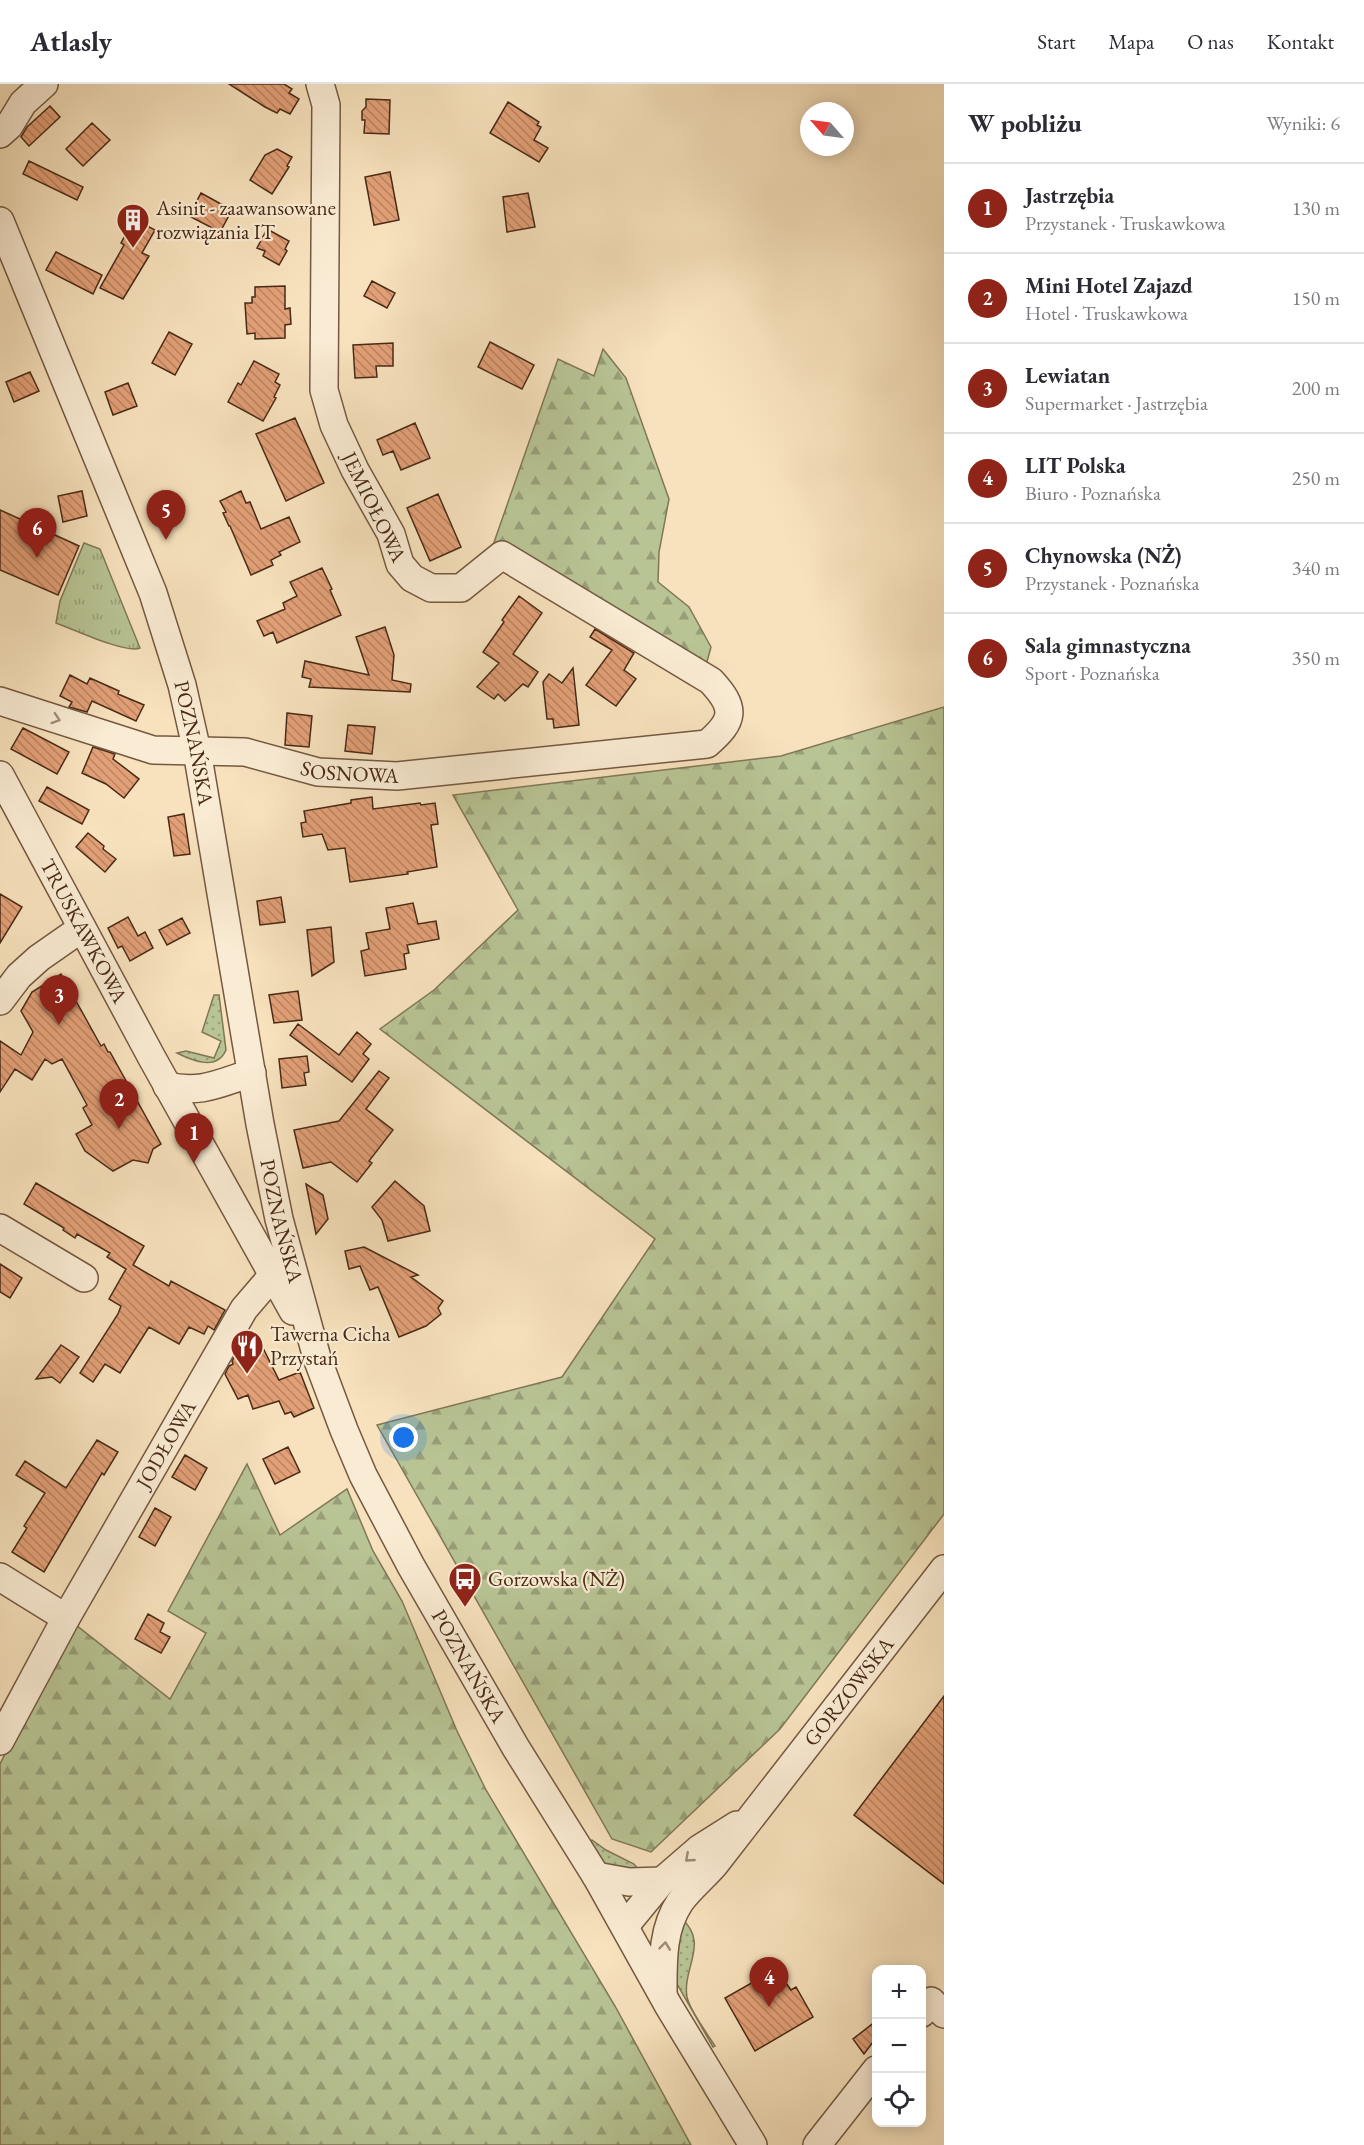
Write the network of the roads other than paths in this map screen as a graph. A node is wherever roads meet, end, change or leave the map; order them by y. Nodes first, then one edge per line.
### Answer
1 (44, 84) edge
2 (320, 84) edge
3 (9, 111) edge
4 (0, 134) edge
5 (0, 221) edge
6 (0, 701) edge
7 (707, 744) joint
8 (197, 751) junction
9 (0, 775) edge
10 (82, 928) junction
11 (0, 1001) edge
12 (252, 1073) junction
13 (167, 1086) junction
14 (0, 1228) edge
15 (273, 1275) junction
16 (84, 1278) dead end
17 (317, 1358) junction
18 (944, 1569) edge
19 (0, 1577) edge
20 (66, 1618) junction
21 (0, 1741) edge
22 (753, 1815) junction
23 (596, 1876) junction
24 (662, 1881) junction
25 (680, 1902) junction
26 (626, 1926) junction
27 (663, 1994) junction
28 (926, 2007) edge
29 (944, 2014) edge
30 (874, 2073) edge
31 (753, 2145) edge
32 (817, 2145) edge

1 - 3 street
2 - 7 street, JEMIOŁOWA
3 - 4 street
5 - 8 street, POZNAŃSKA
6 -> 8 street, SOSNOWA
7 - 8 street, SOSNOWA
8 - 12 street, POZNAŃSKA
9 - 10 street, TRUSKAWKOWA
10 - 11 street
10 - 13 street, TRUSKAWKOWA
12 - 13 street
12 - 17 street, POZNAŃSKA
13 - 15 street, TRUSKAWKOWA
14 - 16 street
15 - 17 street, TRUSKAWKOWA
15 - 20 street, JODŁOWA
17 - 23 street, POZNAŃSKA
18 - 22 street, GORZOWSKA
19 - 20 street
20 - 21 street, JODŁOWA
22 -> 24 street, GORZOWSKA
22 - 25 street, GORZOWSKA
23 - 24 street
23 - 26 street, POZNAŃSKA
24 - 26 street, GORZOWSKA
25 - 26 street, GORZOWSKA
27 -> 25 street, GORZOWSKA
26 - 27 street, POZNAŃSKA
27 - 31 street, POZNAŃSKA
28 - 29 street
30 - 32 street

